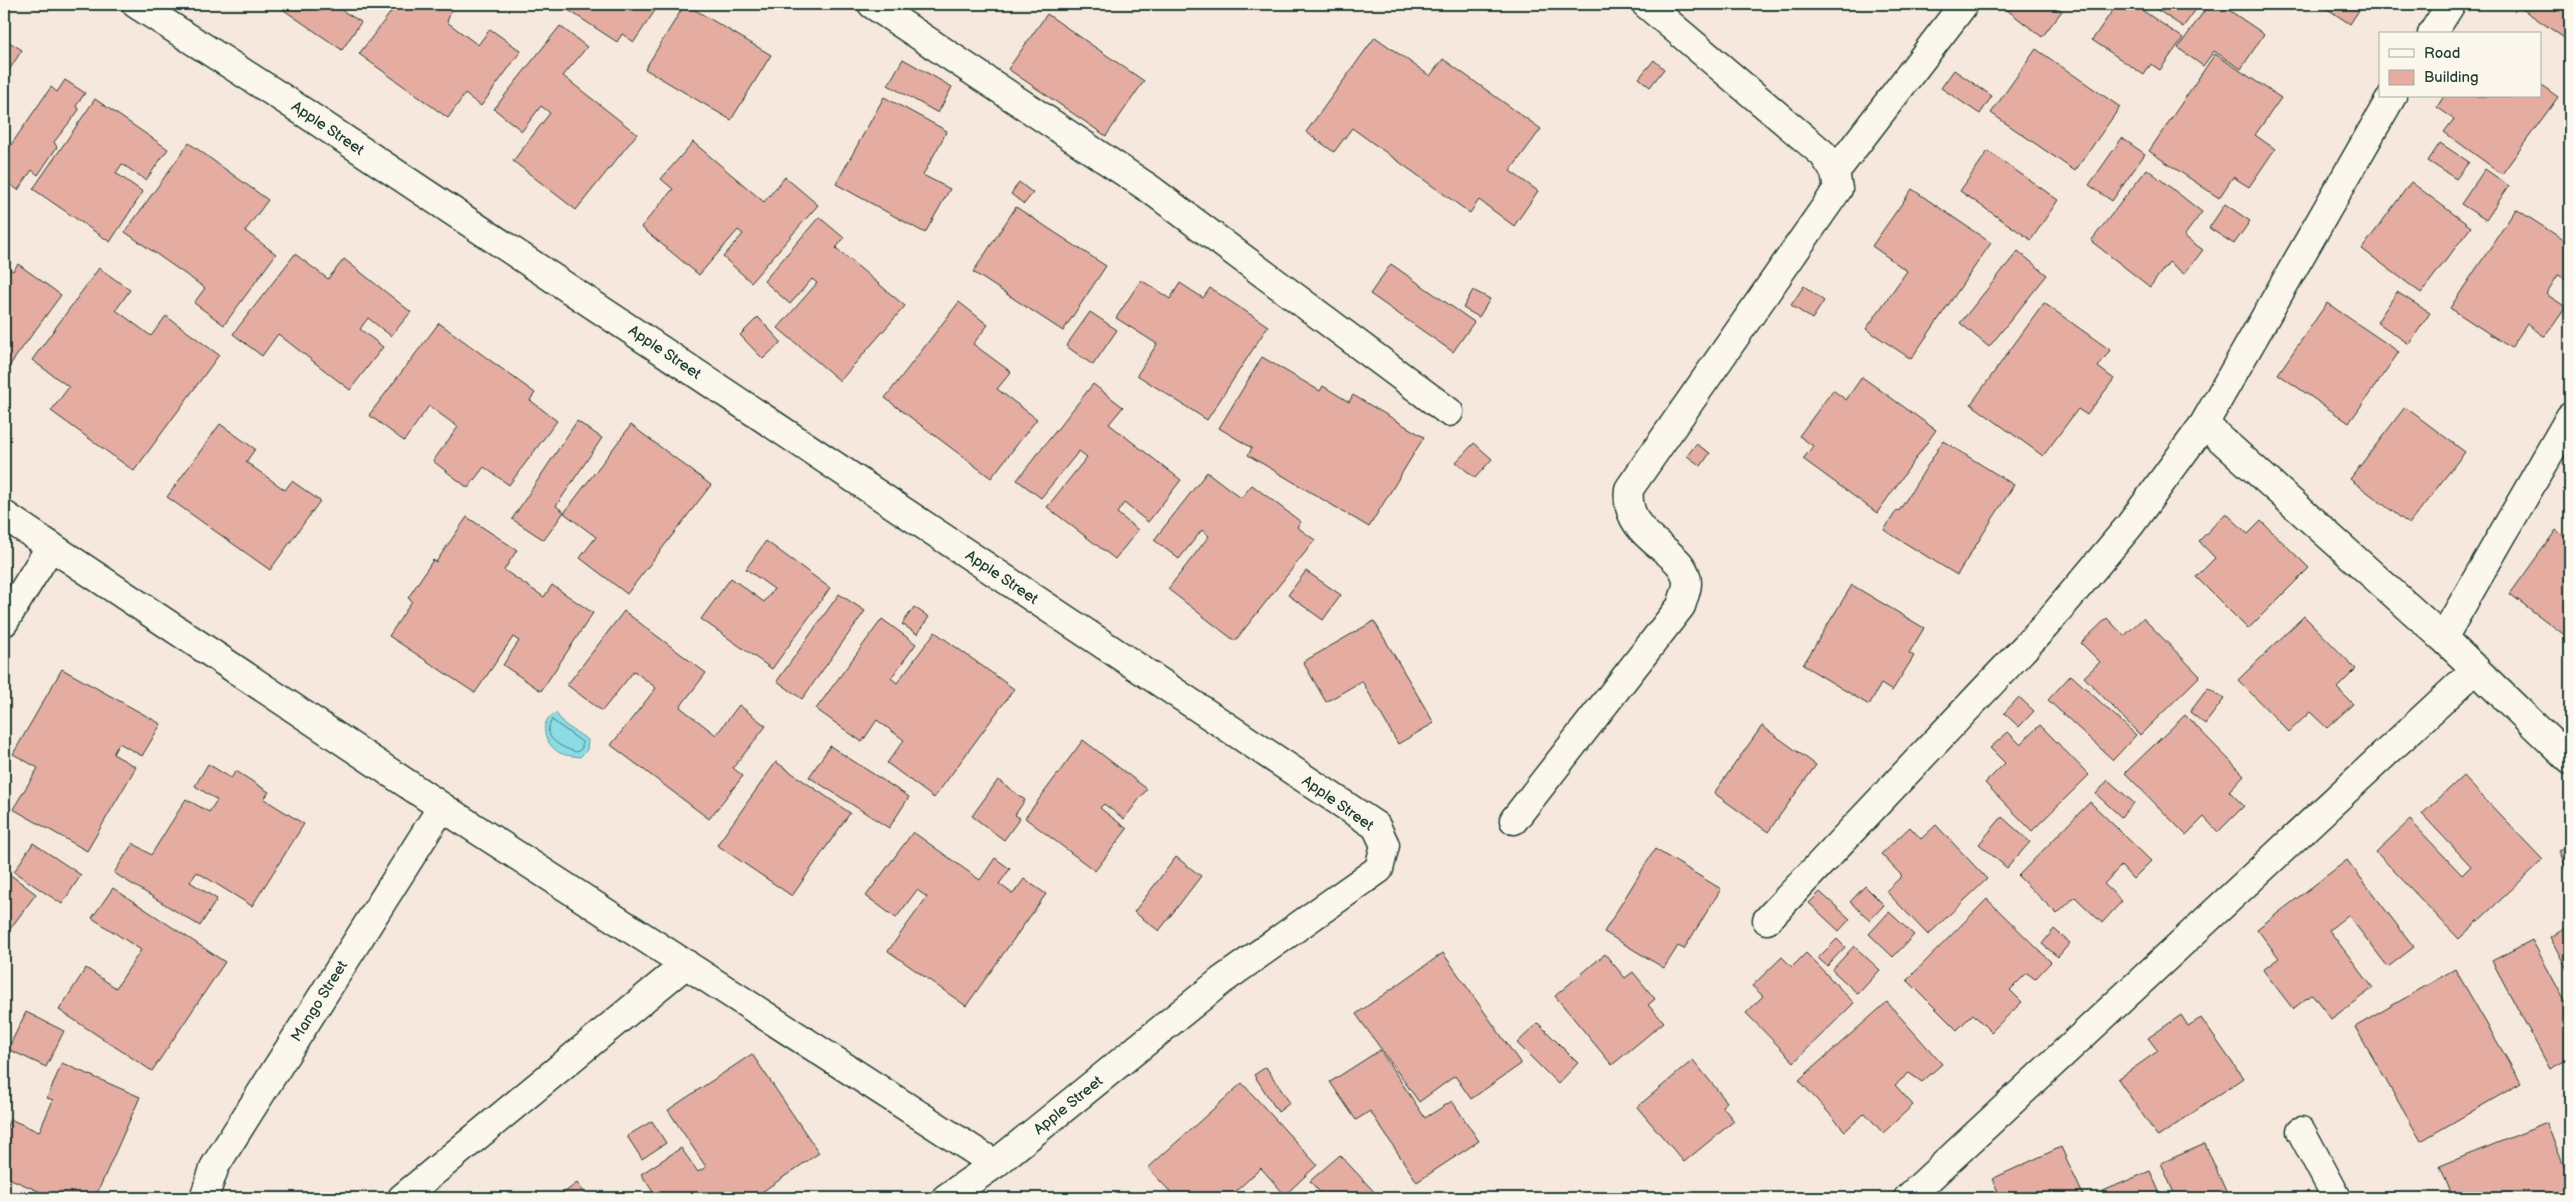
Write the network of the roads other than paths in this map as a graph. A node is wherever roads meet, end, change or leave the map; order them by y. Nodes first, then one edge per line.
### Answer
1 (136, 4) edge
2 (872, 4) edge
3 (1646, 4) edge
4 (1964, 4) edge
5 (2451, 4) edge
6 (2433, 32) edge
7 (2391, 98) edge
8 (1835, 172) junction
9 (1449, 412) dead end
10 (2570, 417) edge
11 (2204, 424) junction
12 (4, 515) edge
13 (51, 546) junction
14 (4, 622) edge
15 (2443, 638) junction
16 (2476, 669) junction
17 (2570, 760) edge
18 (442, 807) junction
19 (1514, 820) dead end
20 (1767, 920) dead end
21 (686, 964) junction
22 (2301, 1131) dead end
23 (995, 1164) junction
24 (204, 1198) edge
25 (402, 1198) edge
26 (946, 1198) edge
27 (1908, 1198) edge
28 (2337, 1198) edge

1 - 23 street, Apple Street
2 - 9 street
3 - 8 street
4 - 8 street
5 - 6 street
7 - 11 street
8 - 19 street
10 - 15 street
11 - 15 street
11 - 20 street
12 - 13 street
13 - 14 street
13 - 18 street
15 - 16 street
16 - 17 street
16 - 27 street
18 - 21 street
18 - 24 street, Mango Street
21 - 23 street
21 - 25 street
22 - 28 street
23 - 26 street, Apple Street

